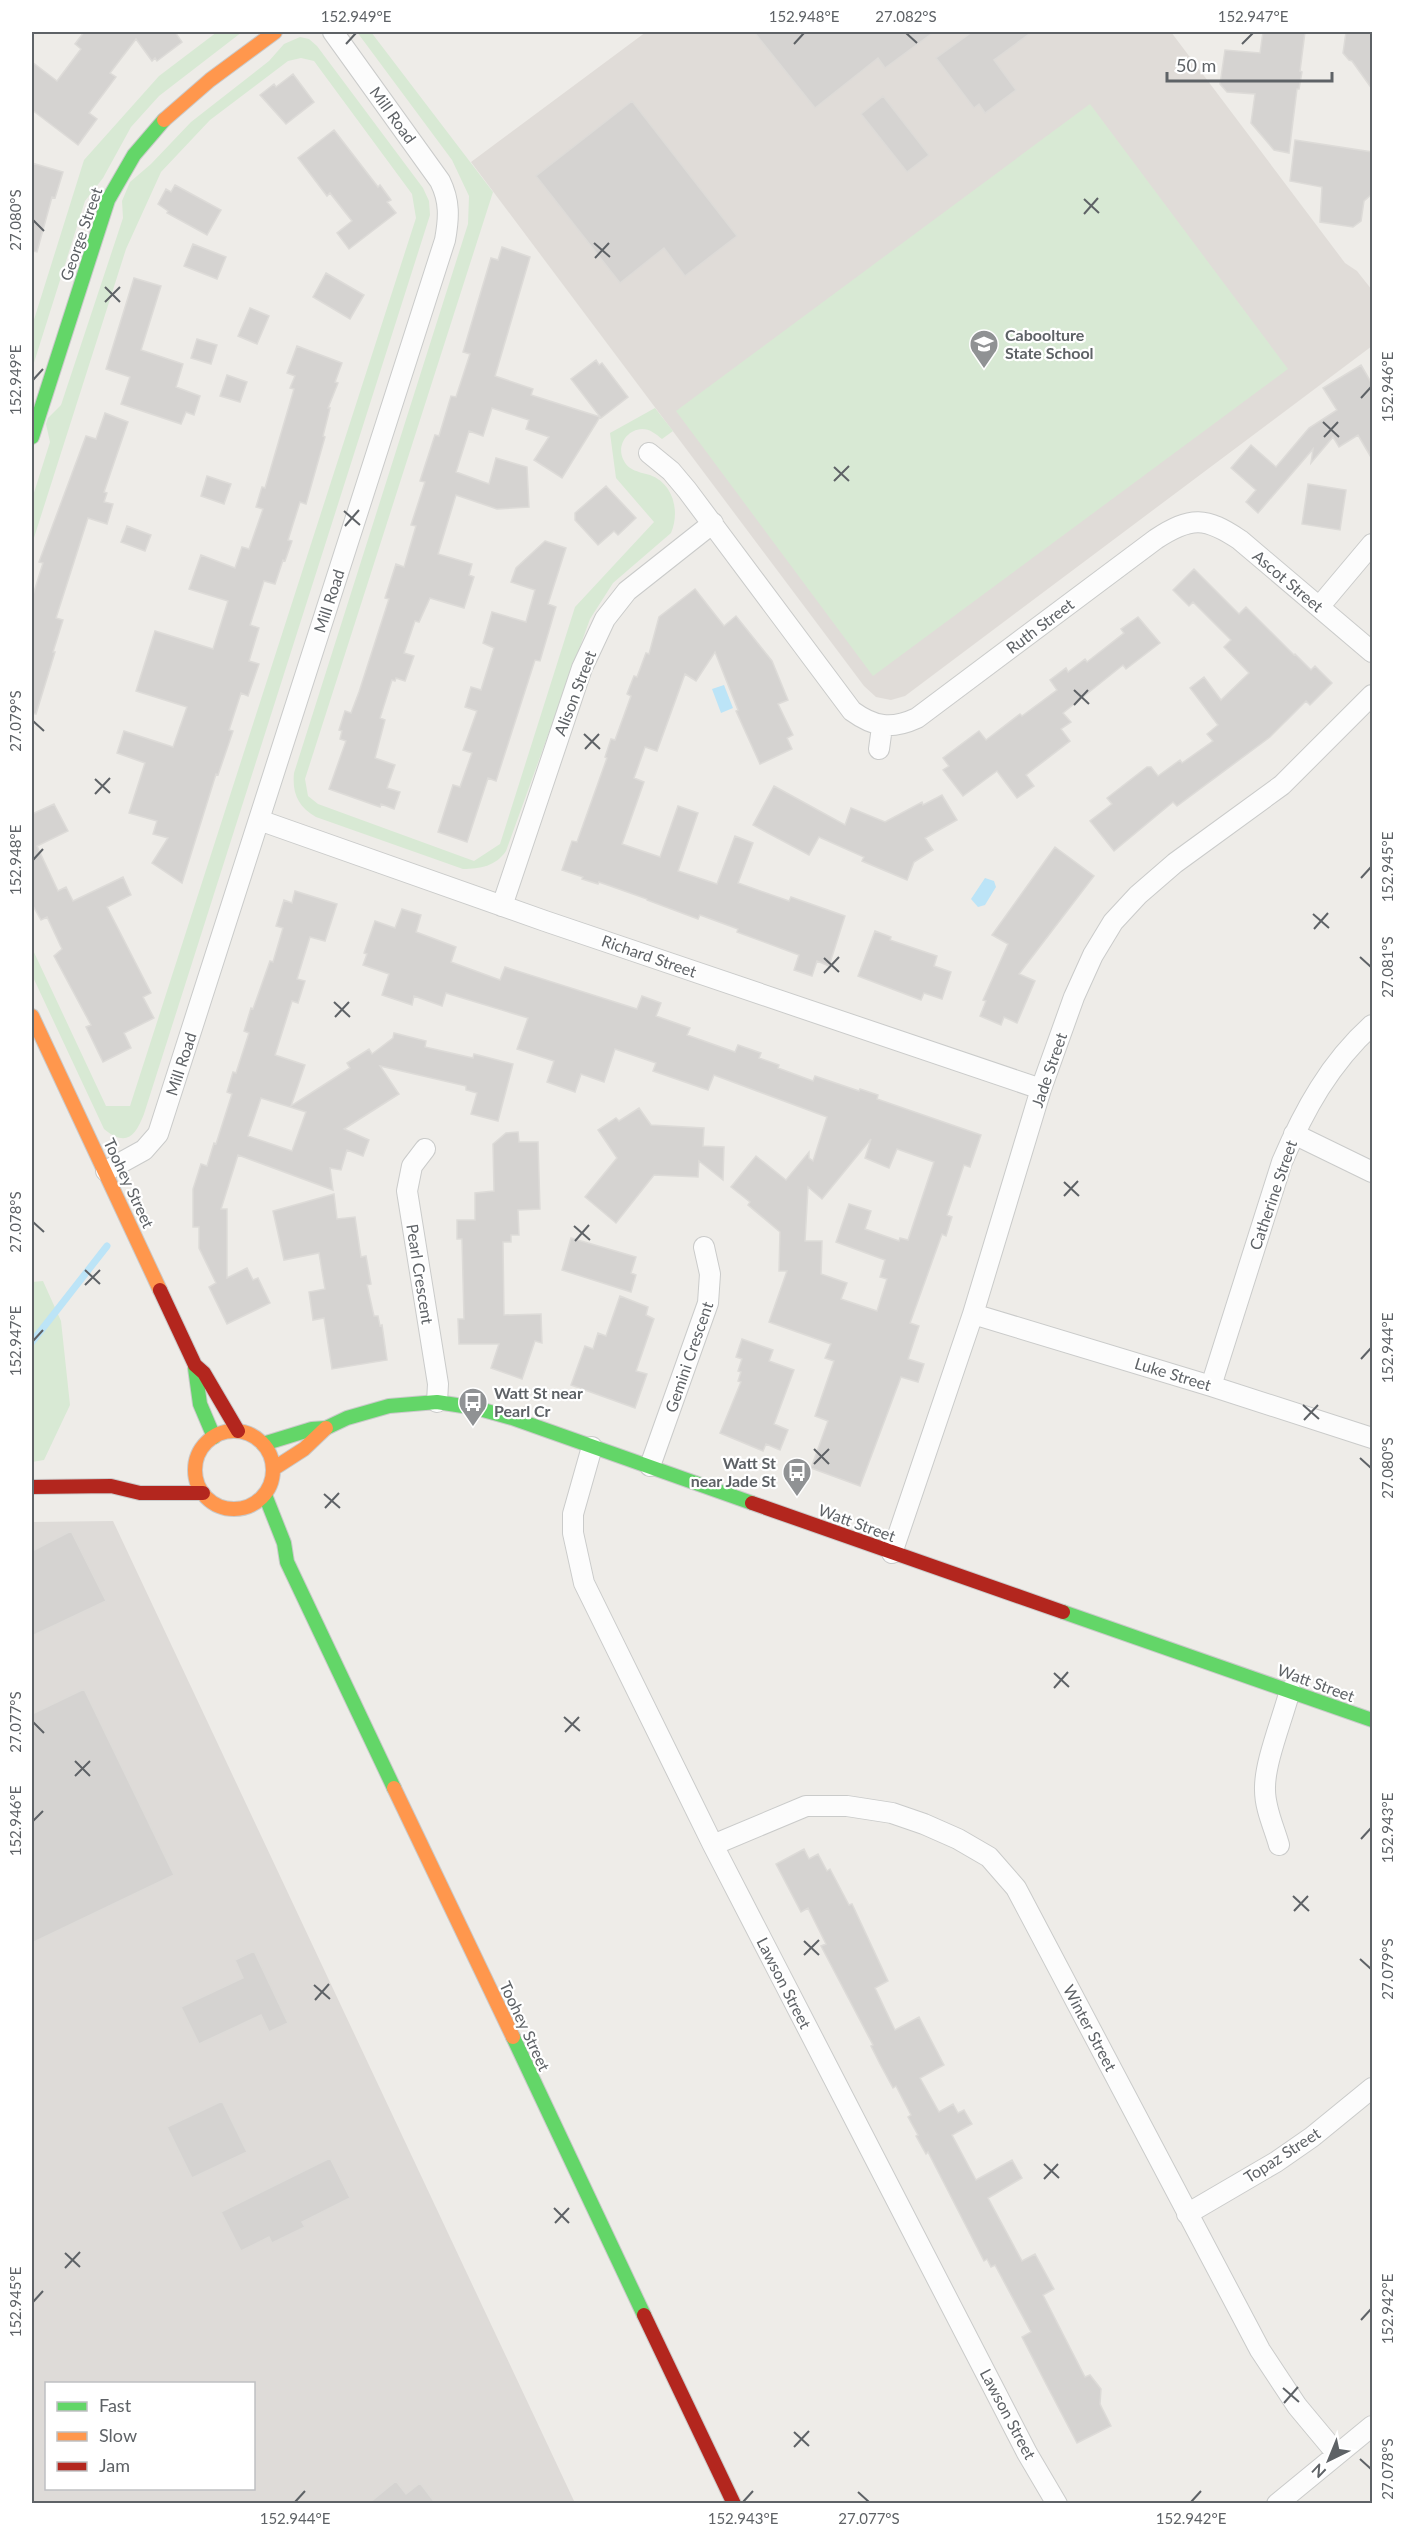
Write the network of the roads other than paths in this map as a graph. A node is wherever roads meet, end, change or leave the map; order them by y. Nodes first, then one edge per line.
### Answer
1 (275, 32) edge
2 (333, 32) edge
3 (32, 437) edge
4 (649, 453) dead end
5 (1197, 521) joint
6 (713, 523) junction
7 (1372, 544) edge
8 (1319, 607) junction
9 (1372, 652) edge
10 (1372, 695) edge
11 (882, 727) junction
12 (879, 749) dead end
13 (259, 820) junction
14 (502, 906) junction
15 (32, 1016) edge
16 (1372, 1024) edge
17 (1041, 1089) junction
18 (1294, 1134) junction
19 (424, 1149) dead end
20 (106, 1171) junction
21 (1372, 1172) edge
22 (704, 1247) dead end
23 (974, 1314) junction
24 (195, 1365) junction
25 (1211, 1386) junction
26 (437, 1402) junction
27 (326, 1428) junction
28 (238, 1431) junction
29 (214, 1437) junction
30 (1372, 1438) edge
31 (263, 1444) junction
32 (592, 1447) junction
33 (650, 1466) junction
34 (273, 1469) junction
35 (136, 1478) dead end
36 (111, 1486) junction
37 (32, 1487) edge
38 (203, 1492) junction
39 (265, 1495) junction
40 (269, 1543) dead end
41 (892, 1553) junction
42 (287, 1562) junction
43 (1290, 1690) junction
44 (1372, 1720) edge
45 (713, 1845) junction
46 (1279, 1845) dead end
47 (1372, 2088) edge
48 (1187, 2214) junction
49 (1372, 2426) edge
50 (1337, 2454) junction
51 (734, 2504) edge
52 (1057, 2504) edge
53 (1277, 2504) edge

1 - 3 street, George Street
2 - 13 street, Mill Road
4 - 6 street
5 - 8 street, Ascot Street
5 - 11 street, Ruth Street
6 - 11 street
6 - 14 street, Alison Street
7 - 8 street
8 - 9 street, Ascot Street
10 - 17 street, Jade Street
11 - 12 street
13 - 14 street, Richard Street
13 - 20 street, Mill Road
14 - 17 street, Richard Street
15 - 20 street, Toohey Street
16 - 18 street, Catherine Street
17 - 23 street, Jade Street
18 - 21 street
18 - 25 street, Catherine Street
19 - 26 street, Pearl Crescent
20 - 24 street, Toohey Street
22 - 33 street, Gemini Crescent
23 - 25 street, Luke Street
23 - 41 street, Jade Street
24 - 28 street, Toohey Street
24 - 29 street, Toohey Street
25 - 30 street, Luke Street
26 - 27 street, Watt Street
26 - 32 street, Watt Street
27 - 31 street, Watt Street
27 - 34 street, Watt Street
28 - 29 street
28 - 31 street
29 - 38 street
31 - 34 street
32 - 33 street, Watt Street
32 - 45 street, Lawson Street
33 - 41 street, Watt Street
34 - 39 street
35 - 36 street
36 - 37 street
36 - 38 street
38 - 39 street
39 - 42 street, Toohey Street
40 - 42 street, Toohey Street
41 - 43 street, Watt Street
42 - 51 street, Toohey Street
43 - 44 street, Watt Street
43 - 46 street
45 - 48 street, Winter Street
45 - 52 street, Lawson Street
47 - 48 street, Topaz Street
48 - 50 street, Winter Street
49 - 50 street
50 - 53 street

